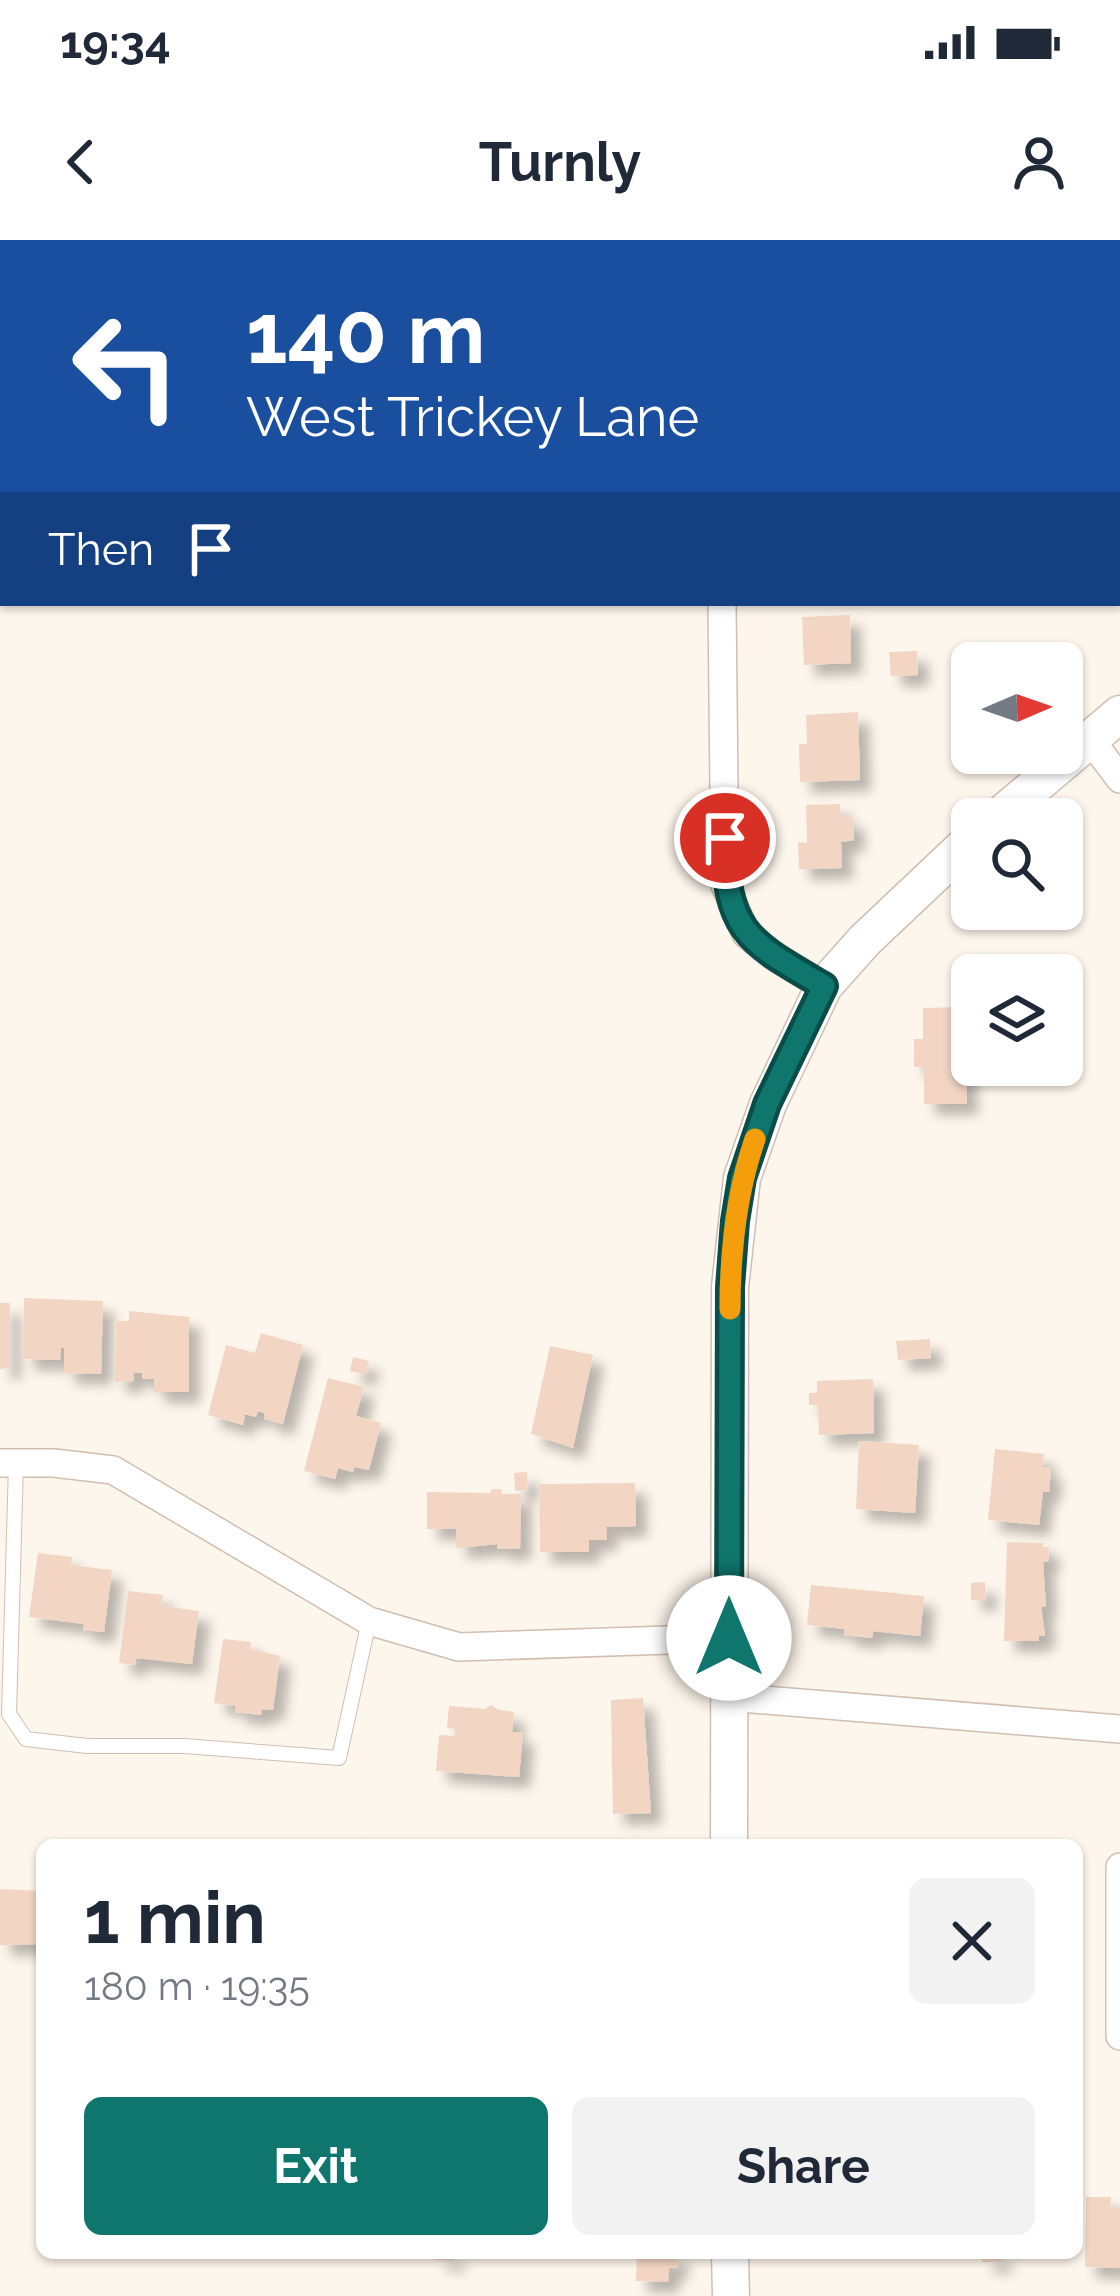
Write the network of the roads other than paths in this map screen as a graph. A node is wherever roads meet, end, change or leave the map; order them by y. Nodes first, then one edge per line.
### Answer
1 (722, 606) edge
2 (1120, 714) edge
3 (1090, 739) junction
4 (1120, 778) edge
5 (1021, 798) edge
6 (951, 858) edge
7 (824, 986) junction
8 (8, 1463) edge
9 (369, 1621) junction
10 (729, 1638) junction
11 (728, 1697) junction
12 (1120, 1729) edge
13 (729, 1839) edge
14 (1120, 1868) edge
15 (1120, 2036) edge
16 (730, 2259) edge
17 (730, 2296) edge

1 - 7 street
2 - 3 street
3 - 4 street
3 - 5 street
6 - 7 street
7 - 10 street
8 - 9 street
8 - 9 lane
9 - 10 street
10 - 11 street
11 - 12 street
11 - 13 street
14 - 15 street
16 - 17 street

